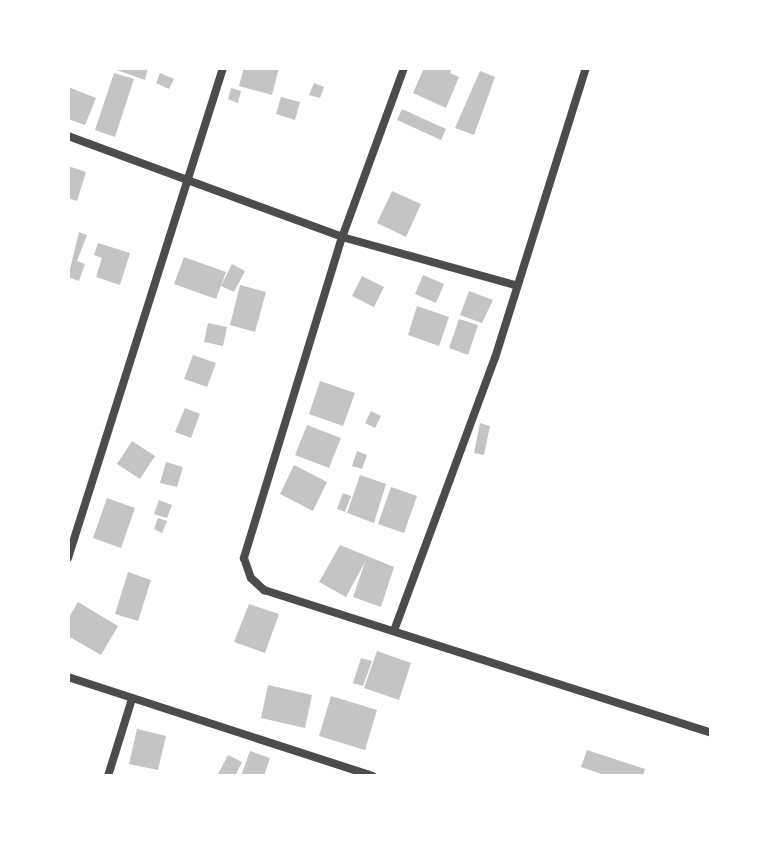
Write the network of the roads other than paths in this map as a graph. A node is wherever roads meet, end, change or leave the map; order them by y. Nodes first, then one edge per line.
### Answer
1 (223, 68) edge
2 (404, 68) edge
3 (586, 68) edge
4 (68, 136) edge
5 (187, 182) junction
6 (342, 237) junction
7 (515, 285) junction
8 (68, 558) edge
9 (395, 628) junction
10 (68, 677) edge
11 (132, 699) junction
12 (711, 733) edge
13 (108, 776) edge
14 (372, 776) edge

1 - 5 street
2 - 6 street
3 - 7 street
4 - 5 street
5 - 6 street
5 - 8 street
6 - 7 street
6 - 9 street
7 - 9 street
9 - 12 street
10 - 11 street
11 - 13 street
11 - 14 street

